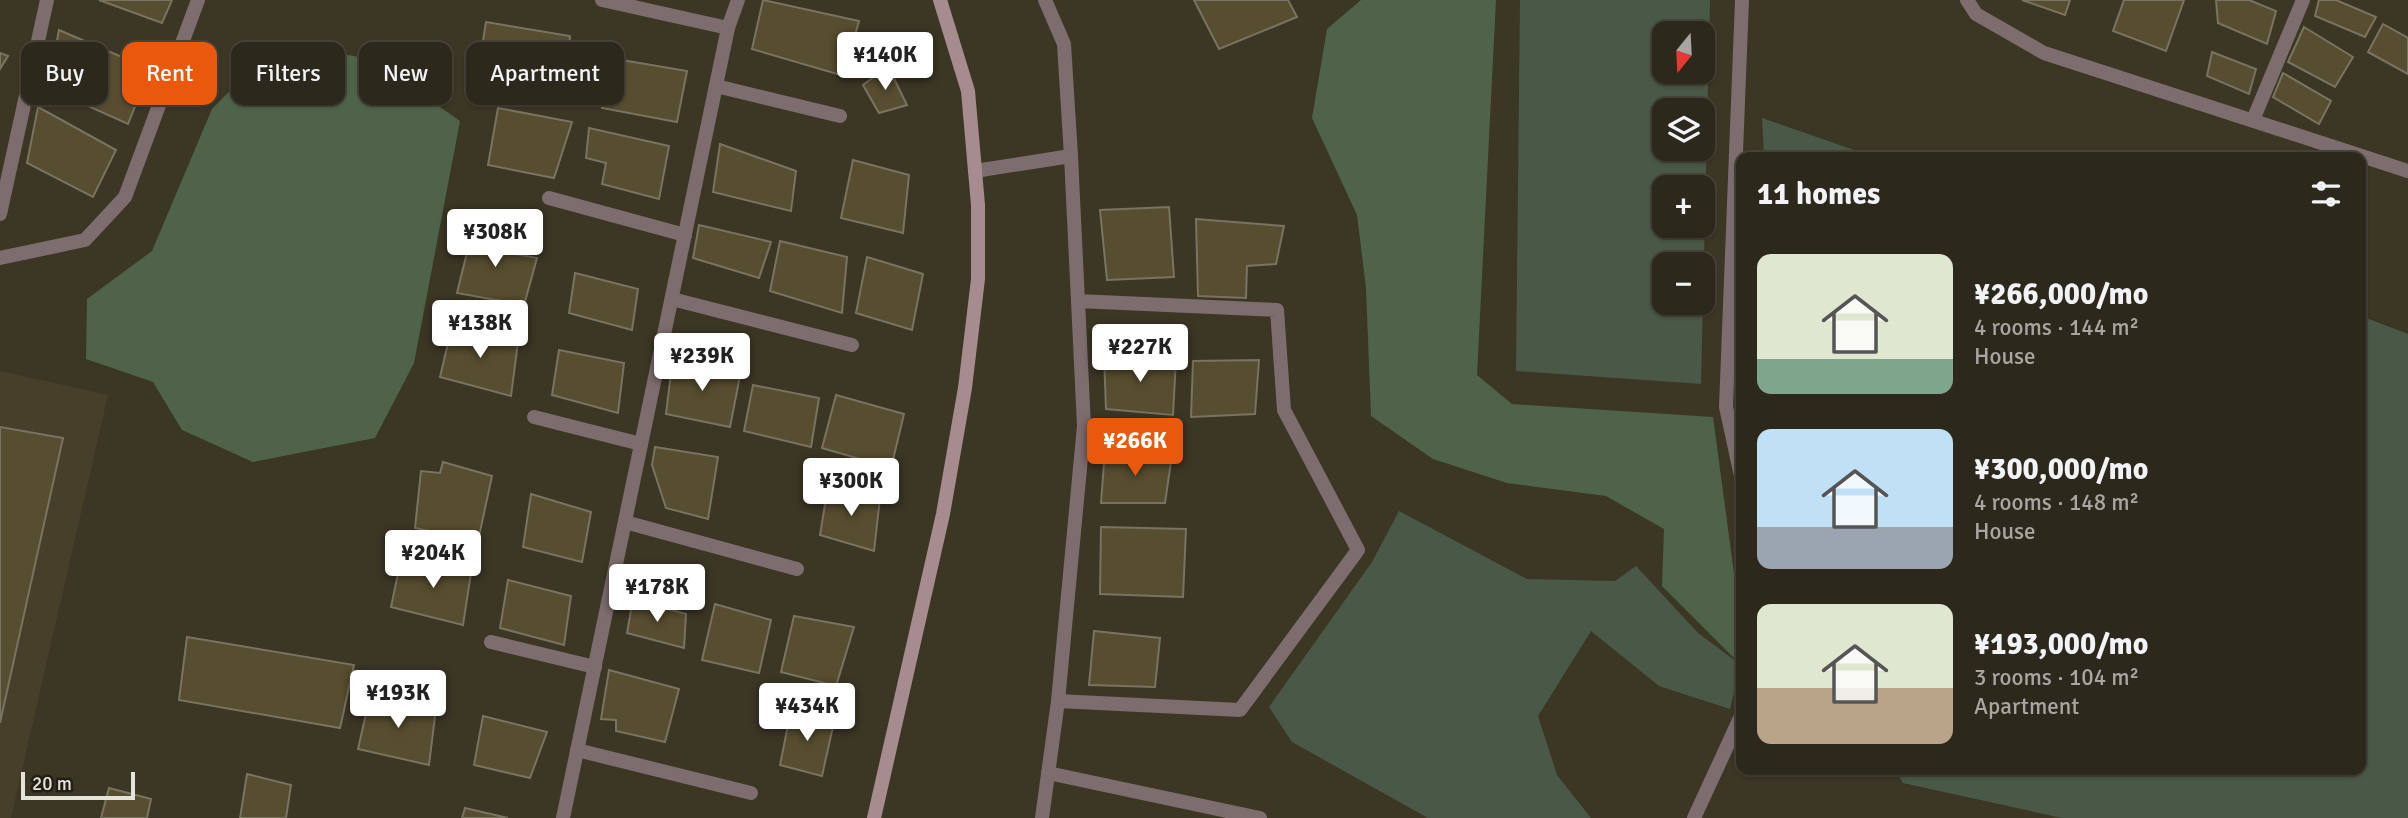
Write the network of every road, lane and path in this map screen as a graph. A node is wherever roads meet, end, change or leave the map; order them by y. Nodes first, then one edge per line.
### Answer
1 (47, 0) edge
2 (198, 0) edge
3 (602, 0) edge
4 (738, 0) edge
5 (940, 0) edge
6 (1045, 0) edge
7 (1742, 0) edge
8 (2303, 0) edge
9 (1968, 1) edge
10 (620, 2) edge
11 (728, 28) junction
12 (716, 86) junction
13 (840, 116) dead end
14 (2253, 120) junction
15 (1736, 152) edge
16 (2362, 152) edge
17 (1736, 153) edge
18 (2366, 153) edge
19 (1070, 156) junction
20 (2406, 165) edge
21 (975, 171) junction
22 (549, 198) dead end
23 (0, 214) edge
24 (685, 234) junction
25 (0, 258) edge
26 (672, 299) junction
27 (1077, 301) junction
28 (852, 345) dead end
29 (534, 417) dead end
30 (641, 444) junction
31 (1736, 453) edge
32 (625, 522) junction
33 (797, 569) dead end
34 (491, 642) dead end
35 (595, 667) junction
36 (1058, 701) junction
37 (1736, 727) edge
38 (577, 750) junction
39 (1048, 773) junction
40 (751, 793) dead end
41 (563, 818) edge
42 (874, 818) edge
43 (1042, 818) edge
44 (1260, 818) edge
45 (1694, 818) edge

1 - 23 street
2 - 25 street
3 - 10 street
4 - 11 street
5 - 21 street
6 - 19 street
7 - 15 street
8 - 14 street
9 - 14 street
10 - 11 street
11 - 12 street
12 - 13 street
12 - 24 street
14 - 16 street
17 - 31 street
18 - 20 street
19 - 21 street
19 - 27 street
21 - 42 street
22 - 24 street
24 - 26 street
26 - 28 street
26 - 30 street
27 - 36 street
27 - 36 street
29 - 30 street
30 - 32 street
32 - 33 street
32 - 35 street
34 - 35 street
35 - 38 street
36 - 39 street
37 - 45 street
38 - 40 street
38 - 41 street
39 - 43 street
39 - 44 street

